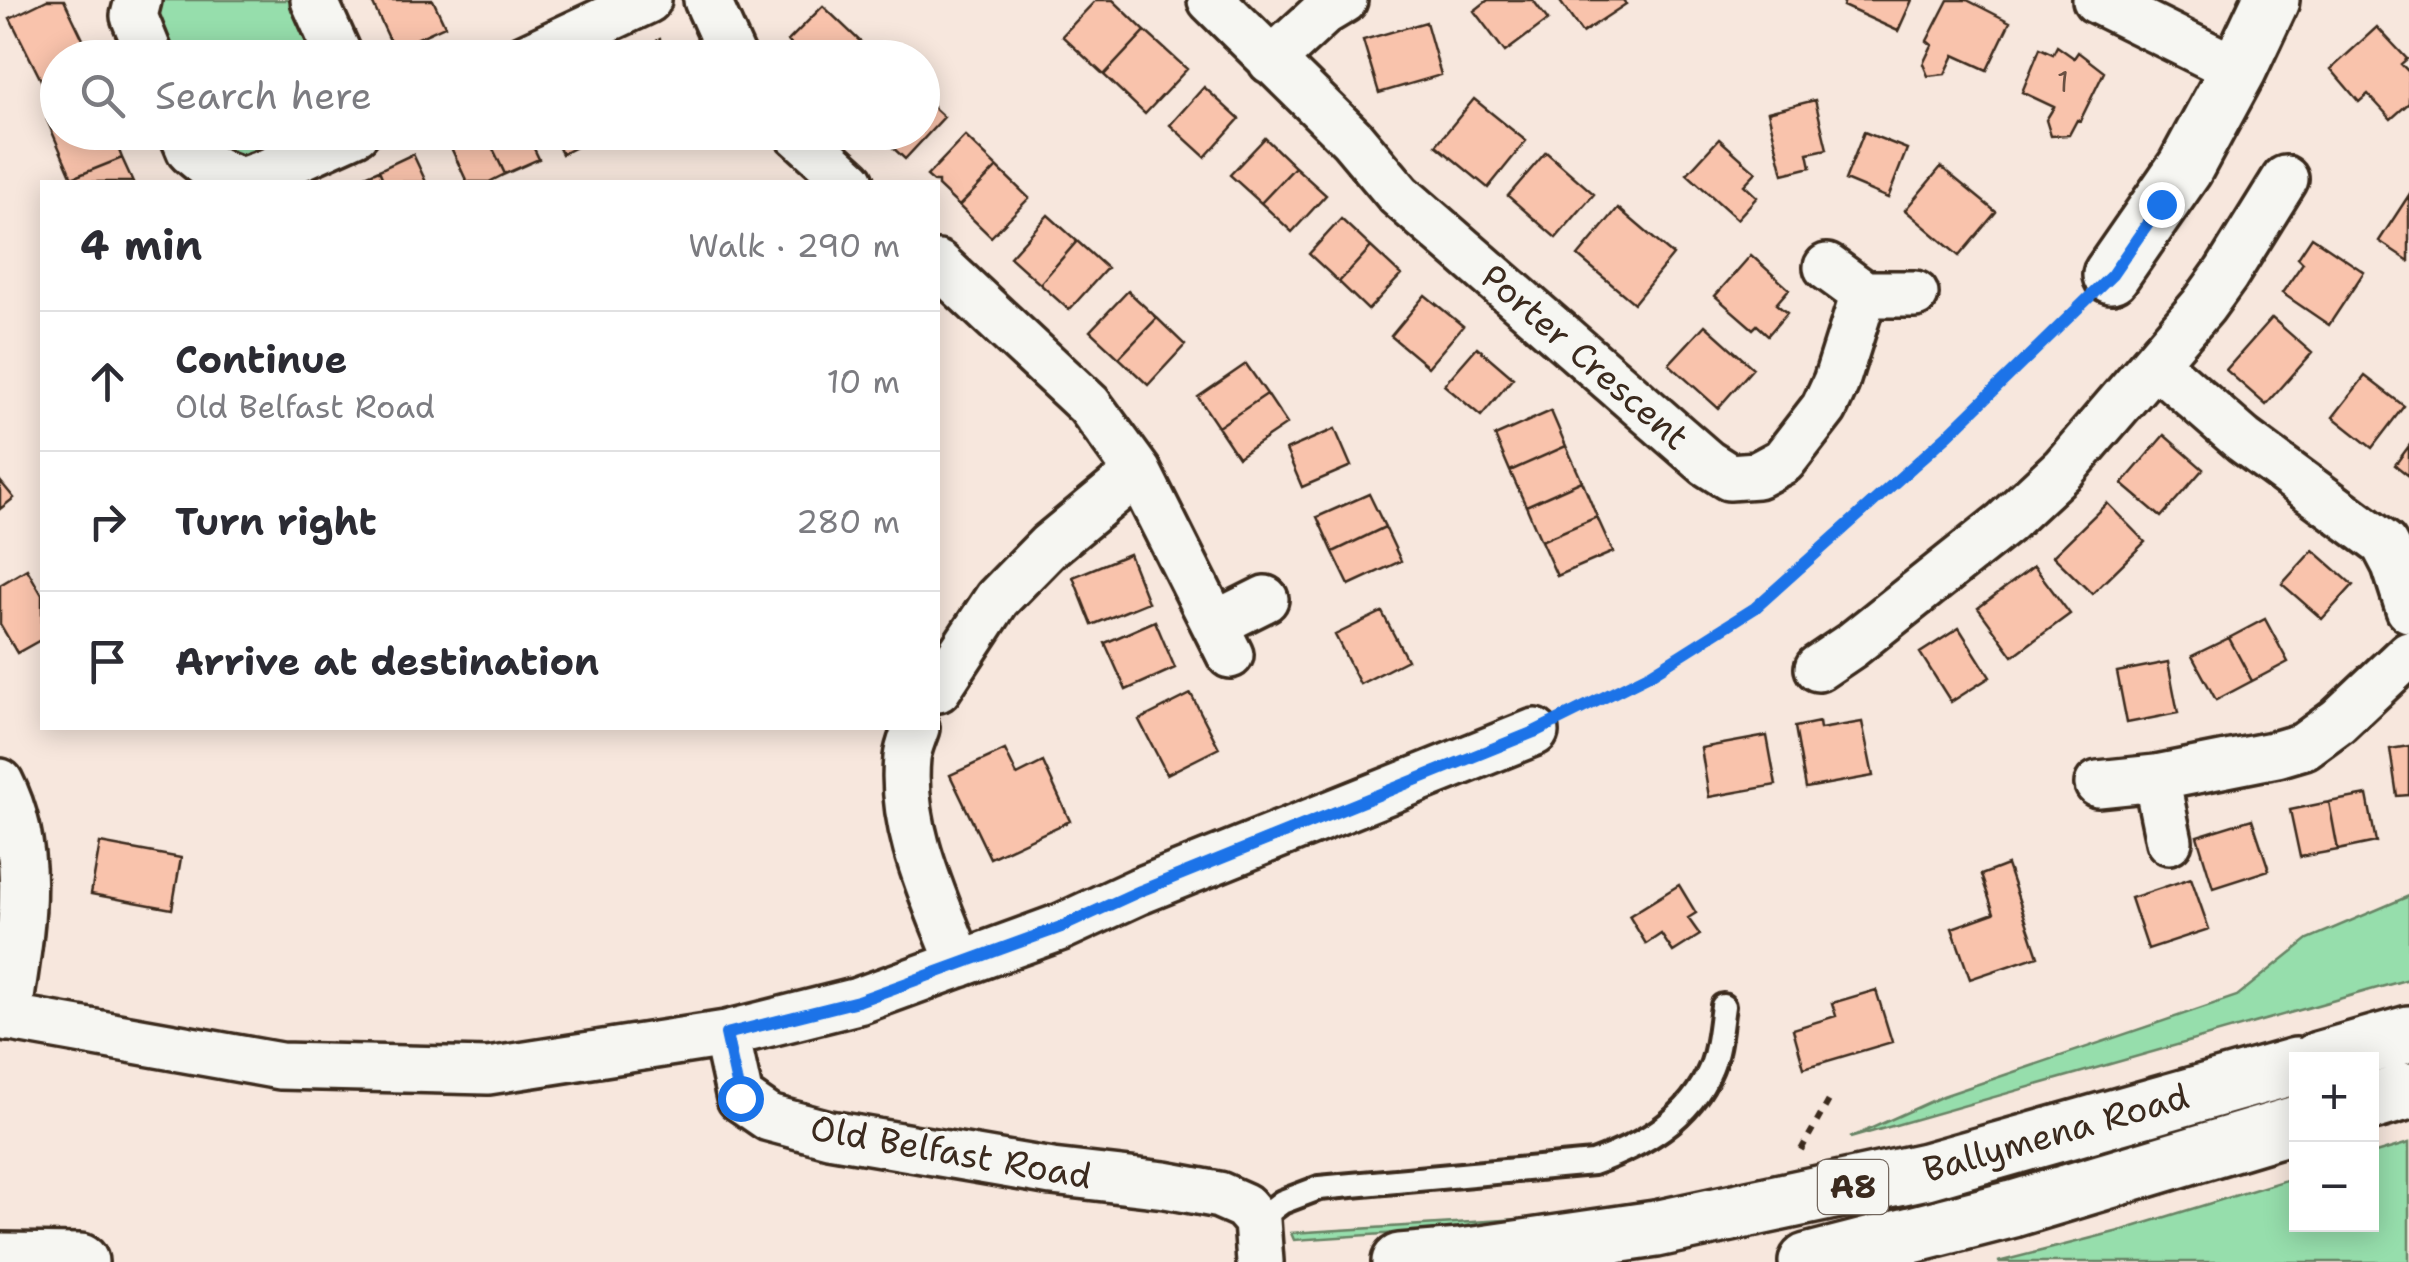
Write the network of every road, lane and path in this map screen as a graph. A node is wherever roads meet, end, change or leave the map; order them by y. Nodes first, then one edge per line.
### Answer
1 (138, 0) edge
2 (314, 0) edge
3 (648, 0) edge
4 (706, 0) edge
5 (1210, 0) edge
6 (1344, 0) edge
7 (2096, 0) edge
8 (2271, 0) edge
9 (144, 40) edge
10 (332, 40) edge
11 (562, 40) edge
12 (725, 40) edge
13 (1271, 61) junction
14 (2238, 70) junction
15 (190, 150) edge
16 (316, 150) edge
17 (815, 150) edge
18 (2286, 178) dead end
19 (238, 180) edge
20 (244, 180) edge
21 (848, 180) edge
22 (940, 266) edge
23 (1828, 267) dead end
24 (2112, 275) joint
25 (1864, 294) junction
26 (1915, 294) dead end
27 (2155, 363) junction
28 (1138, 472) junction
29 (1265, 599) dead end
30 (2409, 609) edge
31 (2409, 654) edge
32 (1847, 663) dead end
33 (940, 686) edge
34 (915, 730) edge
35 (1534, 732) joint
36 (2156, 778) junction
37 (0, 782) edge
38 (2098, 784) dead end
39 (2168, 841) dead end
40 (960, 964) junction
41 (1723, 1006) dead end
42 (4, 1017) edge
43 (726, 1034) junction
44 (2409, 1034) edge
45 (2346, 1052) edge
46 (2289, 1068) edge
47 (2409, 1091) edge
48 (2379, 1100) edge
49 (2289, 1126) edge
50 (1258, 1242) edge
51 (0, 1261) edge
52 (80, 1262) edge
53 (1400, 1262) edge
54 (1807, 1262) edge

1 - 9 street
2 - 10 street
3 - 11 street
4 - 12 street
5 - 13 street, Porter Crescent
6 - 13 street
7 - 14 street
8 - 14 main road
13 - 25 street, Porter Crescent
14 - 24 main road
15 - 19 street
16 - 20 street
17 - 21 street
18 - 27 street
22 - 28 street
23 - 25 street
24 - 35 path
25 - 26 street
27 - 30 street
27 - 32 street
28 - 29 street
28 - 33 street
31 - 36 street
34 - 40 street
35 - 40 street
36 - 38 street
36 - 39 street
37 - 42 street
40 - 43 street
41 - 50 lane
42 - 43 street
43 - 50 street, Old Belfast Road
44 - 45 main road
46 - 53 main road, Ballymena Road / A8
47 - 48 main road
49 - 54 main road, Ballymena Road / A8
51 - 52 main road

